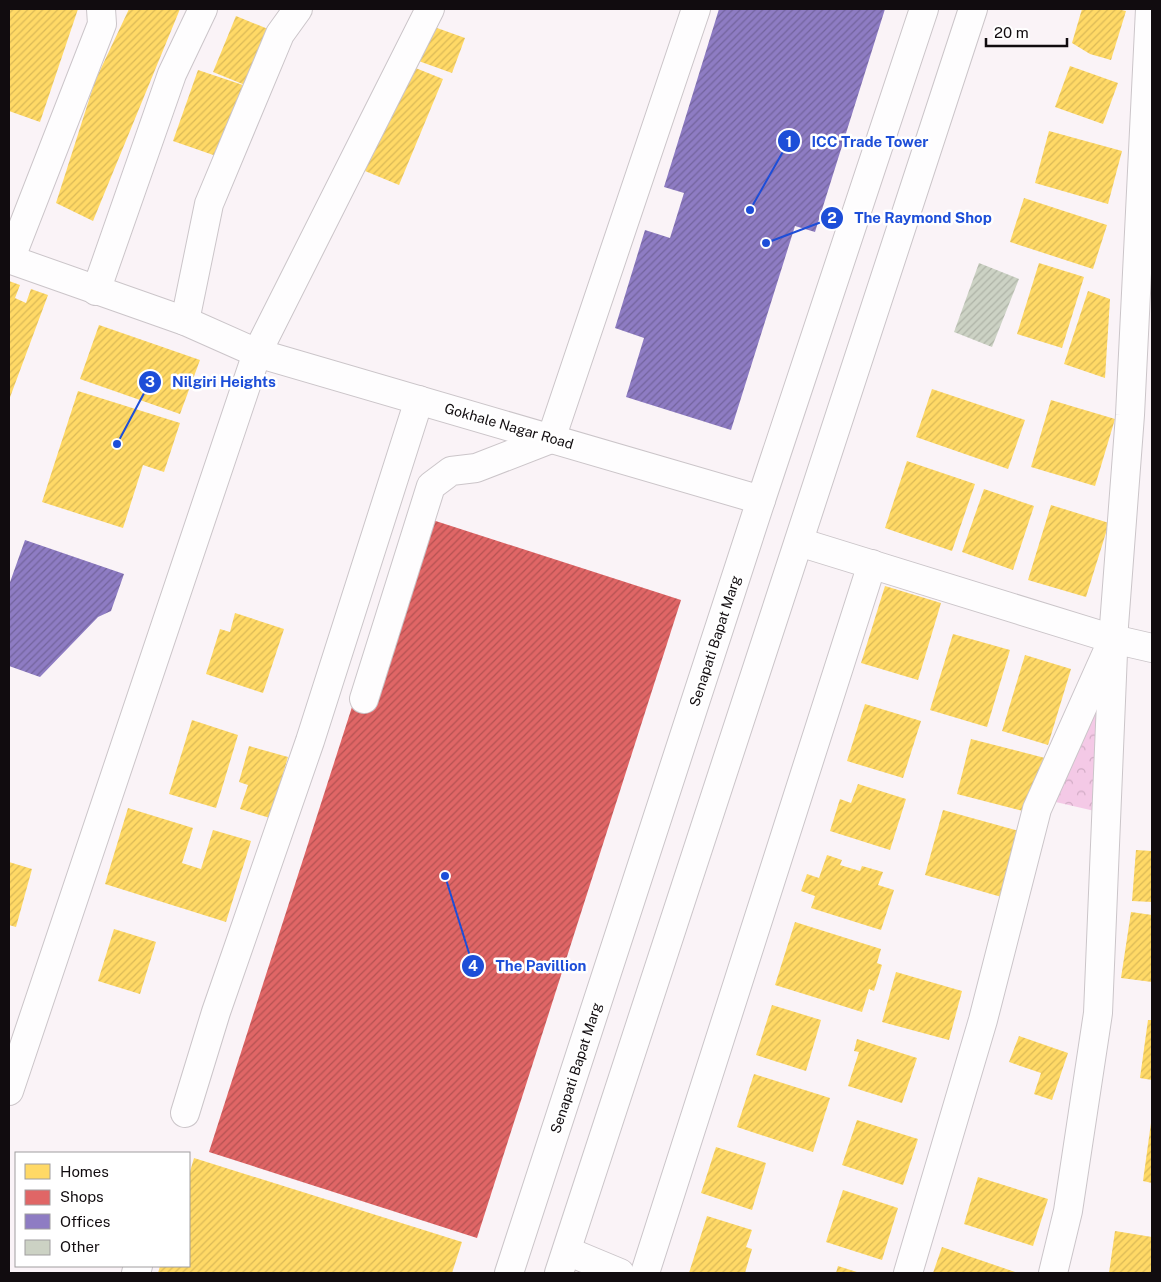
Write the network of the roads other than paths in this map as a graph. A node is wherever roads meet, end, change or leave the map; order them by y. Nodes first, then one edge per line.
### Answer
1 (101, 9) edge
2 (202, 9) edge
3 (298, 9) edge
4 (430, 9) edge
5 (696, 9) edge
6 (924, 9) edge
7 (973, 9) edge
8 (1150, 9) edge
9 (9, 259) edge
10 (1144, 290) edge
11 (96, 291) junction
12 (185, 321) junction
13 (257, 354) junction
14 (419, 400) junction
15 (552, 439) junction
16 (761, 500) junction
17 (799, 542) junction
18 (872, 564) junction
19 (1113, 638) junction
20 (1152, 648) edge
21 (364, 699) dead end
22 (9, 1090) edge
23 (185, 1113) dead end
24 (563, 1262) edge
25 (509, 1273) edge
26 (620, 1273) edge
27 (645, 1273) edge
28 (908, 1273) edge
29 (1054, 1273) edge

1 - 9 street
2 - 11 street
3 - 12 street
4 - 13 street
5 - 15 street
6 - 16 street, Senapati Bapat Marg
7 - 17 street
8 - 10 street
9 - 11 street, Gokhale Nagar Road
10 - 19 street
11 - 12 street, Gokhale Nagar Road
12 - 13 street, Gokhale Nagar Road
13 - 14 street, Gokhale Nagar Road
13 - 22 street
14 - 15 street, Gokhale Nagar Road
14 - 23 street
15 - 16 street, Gokhale Nagar Road
15 - 21 street
16 - 25 street, Senapati Bapat Marg
17 - 18 street
17 - 24 street
18 - 19 street
18 - 27 street
19 - 20 street
19 - 28 street
19 - 29 street
24 - 26 street

